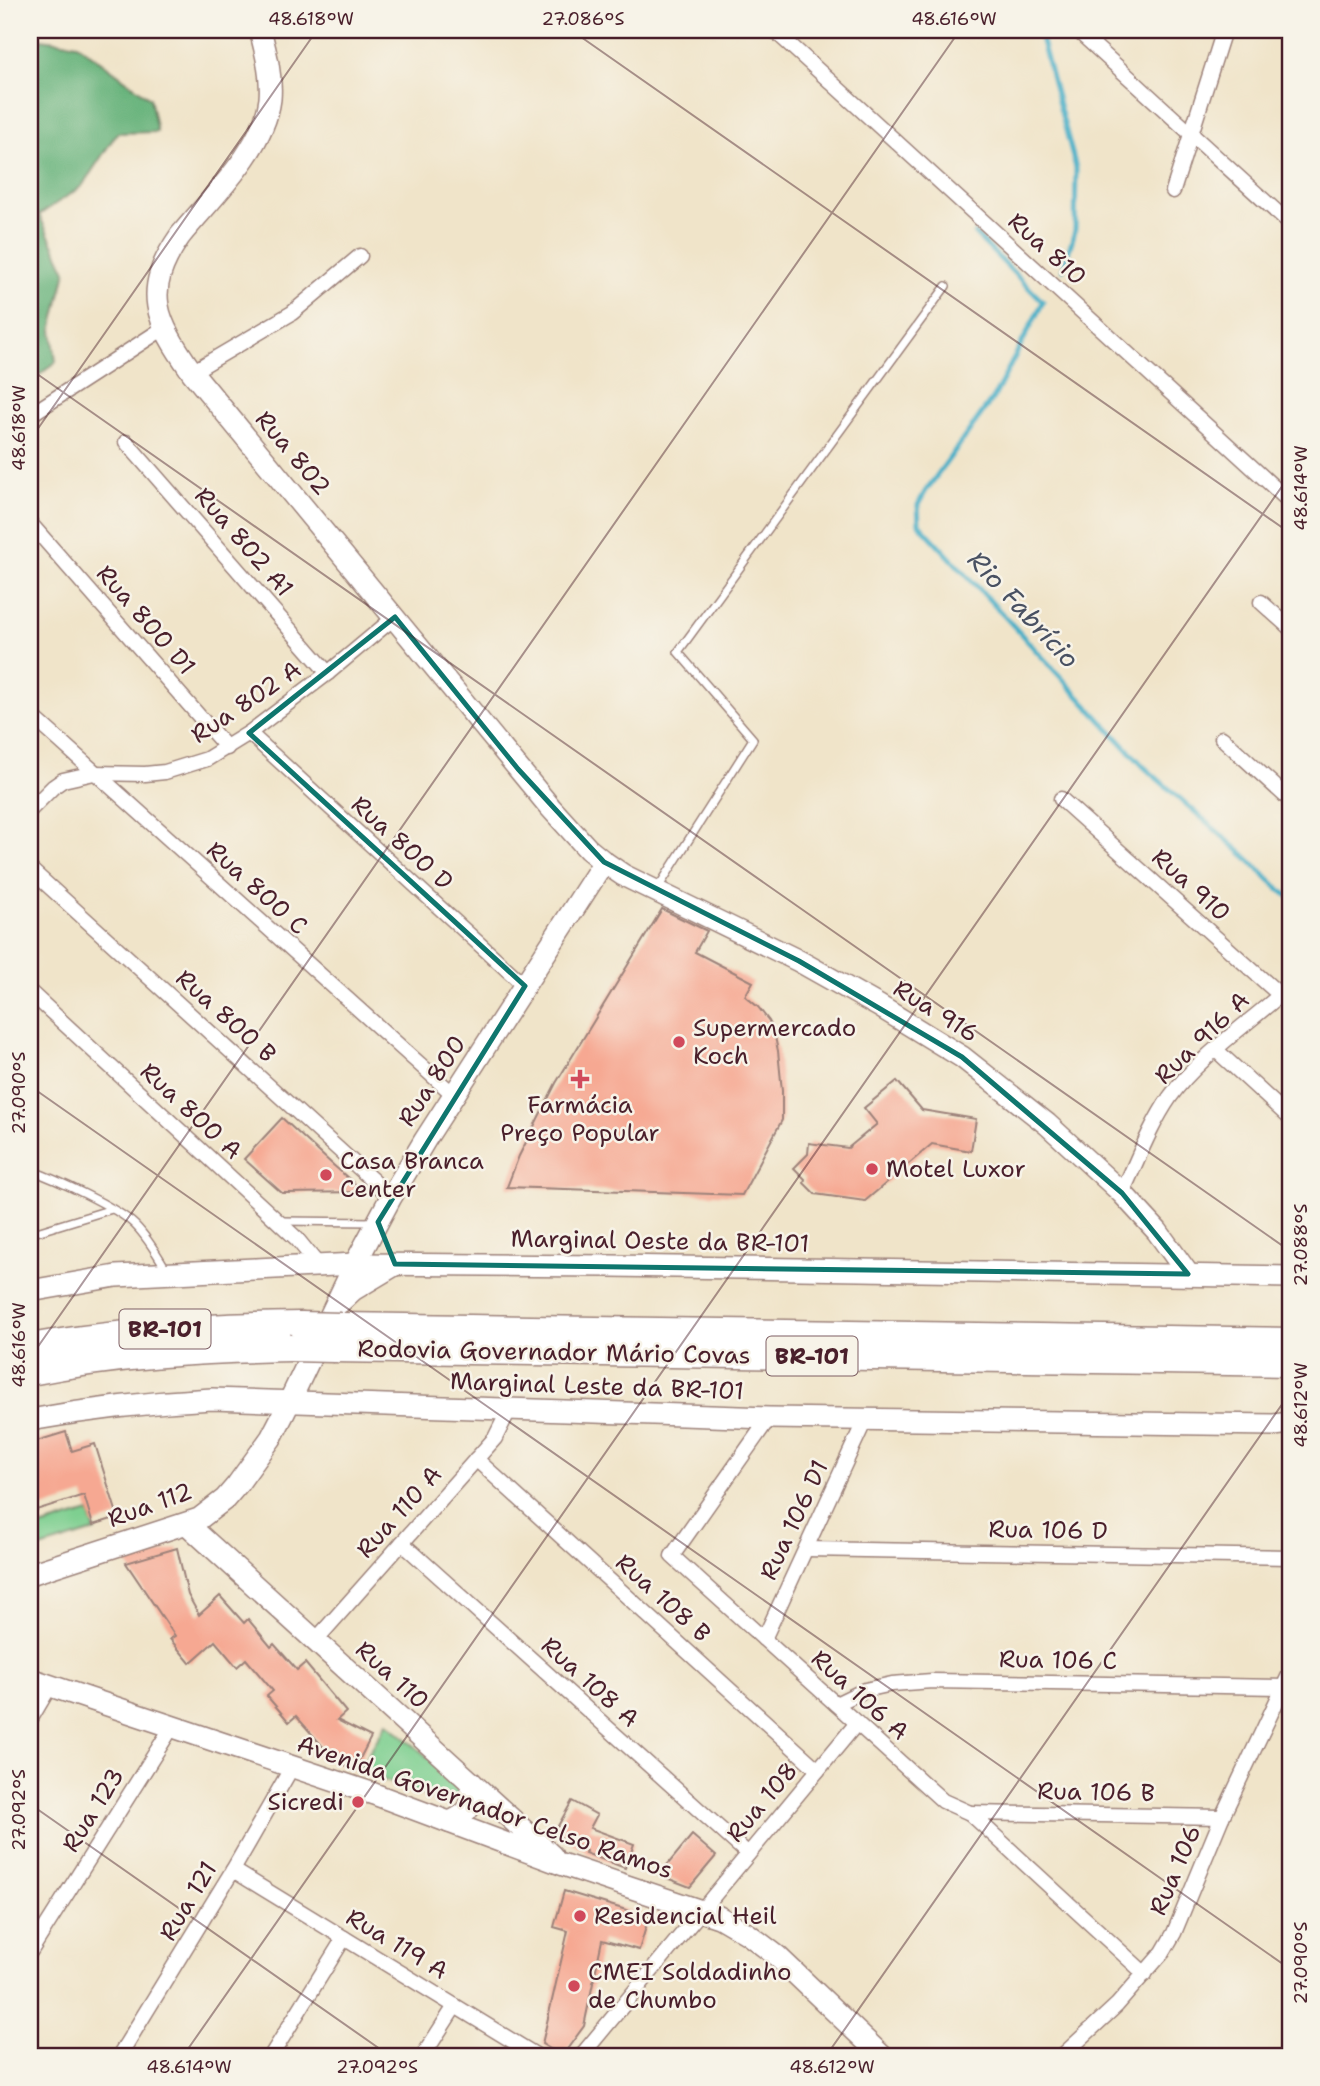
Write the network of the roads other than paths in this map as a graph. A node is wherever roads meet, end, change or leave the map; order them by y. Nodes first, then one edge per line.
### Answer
1 (260, 30) edge
2 (774, 30) edge
3 (1077, 30) edge
4 (1224, 30) edge
5 (1191, 133) junction
6 (1173, 191) dead end
7 (1290, 224) edge
8 (360, 256) dead end
9 (946, 286) dead end
10 (164, 328) junction
11 (192, 372) junction
12 (30, 415) edge
13 (126, 442) dead end
14 (1290, 502) edge
15 (30, 523) edge
16 (1261, 602) dead end
17 (396, 617) junction
18 (1290, 628) edge
19 (328, 673) junction
20 (30, 714) edge
21 (249, 733) junction
22 (1222, 738) dead end
23 (227, 748) junction
24 (94, 773) junction
25 (1061, 799) dead end
26 (1290, 800) edge
27 (30, 810) edge
28 (604, 862) junction
29 (30, 869) edge
30 (655, 891) junction
31 (525, 986) junction
32 (30, 992) edge
33 (1285, 999) edge
34 (1216, 1050) junction
35 (454, 1096) junction
36 (1290, 1118) edge
37 (30, 1170) edge
38 (1122, 1193) junction
39 (391, 1197) junction
40 (112, 1209) junction
41 (276, 1221) junction
42 (378, 1222) junction
43 (30, 1234) edge
44 (355, 1264) junction
45 (395, 1265) junction
46 (319, 1266) junction
47 (168, 1273) junction
48 (1188, 1274) junction
49 (1290, 1276) edge
50 (30, 1291) edge
51 (320, 1332) junction
52 (1290, 1341) edge
53 (30, 1347) edge
54 (1290, 1363) edge
55 (30, 1372) edge
56 (291, 1401) junction
57 (509, 1410) junction
58 (769, 1418) junction
59 (30, 1420) edge
60 (865, 1420) junction
61 (1285, 1425) edge
62 (476, 1459) junction
63 (187, 1524) junction
64 (402, 1543) junction
65 (806, 1549) junction
66 (1290, 1556) edge
67 (30, 1574) edge
68 (764, 1639) junction
69 (315, 1641) junction
70 (30, 1679) edge
71 (1287, 1680) edge
72 (50, 1686) junction
73 (836, 1704) junction
74 (30, 1720) edge
75 (857, 1723) junction
76 (172, 1727) junction
77 (292, 1767) junction
78 (818, 1770) junction
79 (471, 1782) junction
80 (970, 1813) junction
81 (1222, 1816) junction
82 (449, 1822) junction
83 (748, 1854) junction
84 (561, 1864) junction
85 (233, 1870) junction
86 (702, 1910) junction
87 (344, 1938) junction
88 (30, 1952) edge
89 (1145, 1974) junction
90 (455, 2006) junction
91 (119, 2056) edge
92 (271, 2056) edge
93 (423, 2056) edge
94 (537, 2056) edge
95 (581, 2056) edge
96 (882, 2056) edge
97 (1062, 2056) edge

1 - 10 main road, Rua 802
2 - 14 street, Rua 810
3 - 5 street
4 - 5 street
5 - 6 street
5 - 7 street
8 - 11 street
9 - 30 lane
10 - 11 main road, Rua 802
10 - 12 street
11 - 17 main road, Rua 802
13 - 19 street, Rua 802 A1
15 - 23 street, Rua 800 D1
16 - 18 street
17 - 19 street, Rua 802 A
17 - 28 main road, Rua 802
19 - 21 street, Rua 802 A
20 - 24 street, Rua 800 C
21 - 23 street, Rua 802 A
21 - 31 street, Rua 800 D
22 - 26 street
23 - 24 street, Rua 802 A
24 - 27 street, Rua 802 A
24 - 35 street, Rua 800 C
25 - 33 street, Rua 910
28 - 30 main road, Rua 916
28 - 31 main road, Rua 800
29 - 39 street, Rua 800 B
30 - 38 main road, Rua 916
31 - 35 main road, Rua 800
32 - 41 street, Rua 800 A
33 - 34 street, Rua 916 A
34 - 36 street
34 - 38 street, Rua 916 A
35 - 39 main road, Rua 800
37 - 40 lane
38 - 48 main road, Rua 916
39 - 42 main road, Rua 800
40 - 43 lane
40 - 47 lane
41 - 42 lane
41 - 46 street, Rua 800 A
42 - 44 main road, Rua 800
42 - 45 main road
44 - 45 main road, Marginal Oeste da BR-101
44 - 46 main road, Marginal Oeste da BR-101
44 - 51 main road, Rua 800
45 - 48 main road, Marginal Oeste da BR-101
45 - 51 main road
46 - 47 main road, Marginal Oeste da BR-101
46 - 51 main road
47 - 50 main road, Marginal Oeste da BR-101
48 - 49 main road, Marginal Oeste da BR-101
51 - 52 highway, Rodovia Governador Mário Covas / BR-101
51 - 53 highway, Rodovia Governador Mário Covas / BR-101
51 - 54 highway, Rodovia Governador Mário Covas / BR-101
51 - 55 highway, Rodovia Governador Mário Covas / BR-101
51 - 56 main road, Rua 112
56 - 57 main road, Marginal Leste da BR-101
56 - 59 main road, Marginal Leste da BR-101
56 - 63 main road, Rua 112
57 - 58 main road, Marginal Leste da BR-101
57 - 62 street, Rua 110 A
58 - 60 main road, Marginal Leste da BR-101
58 - 68 street, Rua 106 A
60 - 61 main road, Marginal Leste da BR-101
60 - 65 street, Rua 106 D1
62 - 64 street, Rua 110 A
62 - 78 street, Rua 108 B
63 - 67 main road, Rua 112
63 - 69 main road, Rua 110
64 - 69 street, Rua 110 A
64 - 83 street, Rua 108 A
65 - 66 street, Rua 106 D
65 - 68 street, Rua 106 D1
68 - 73 street, Rua 106 A
69 - 79 main road, Rua 110
70 - 72 main road, Avenida Governador Celso Ramos
71 - 73 street, Rua 106 C
71 - 81 street, Rua 106
72 - 74 street
72 - 76 main road, Avenida Governador Celso Ramos
73 - 75 street, Rua 106 A
75 - 78 street, Rua 108
75 - 80 street, Rua 106 A
76 - 77 main road, Avenida Governador Celso Ramos
76 - 88 street, Rua 123
77 - 82 main road, Avenida Governador Celso Ramos
77 - 85 street, Rua 121
78 - 83 street, Rua 108
79 - 82 main road
79 - 84 main road, Rua 110
80 - 81 street, Rua 106 B
80 - 89 street, Rua 106 A
81 - 89 street, Rua 106
82 - 84 main road, Avenida Governador Celso Ramos
83 - 86 street, Rua 108
84 - 86 main road, Avenida Governador Celso Ramos
85 - 87 street, Rua 119 A
85 - 91 street, Rua 121
86 - 95 street, Rua 108
86 - 96 main road, Avenida Governador Celso Ramos
87 - 90 street, Rua 119 A
87 - 92 street
89 - 97 street, Rua 106
90 - 93 street
90 - 94 street, Rua 119 A

